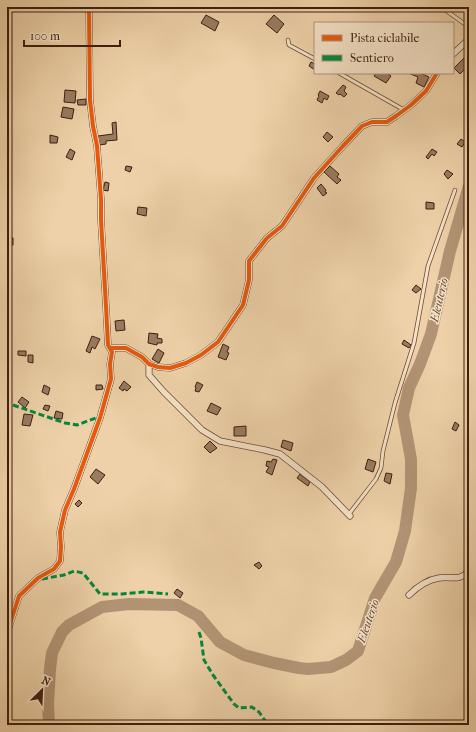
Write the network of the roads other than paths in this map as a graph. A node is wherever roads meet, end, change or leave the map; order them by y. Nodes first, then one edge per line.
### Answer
1 (89, 7) edge
2 (441, 7) edge
3 (469, 27) edge
4 (469, 39) edge
5 (288, 40) dead end
6 (454, 53) edge
7 (314, 58) edge
8 (341, 74) edge
9 (436, 74) edge
10 (404, 110) junction
11 (455, 190) dead end
12 (110, 348) junction
13 (149, 364) junction
14 (350, 515) joint
15 (469, 572) edge
16 (409, 595) dead end
17 (7, 633) edge

1 - 12 street
2 - 3 lane
4 - 6 street
5 - 7 lane
8 - 10 lane
9 - 10 street
10 - 13 street
11 - 14 lane
12 - 13 street
12 - 17 street
13 - 14 street
15 - 16 street

